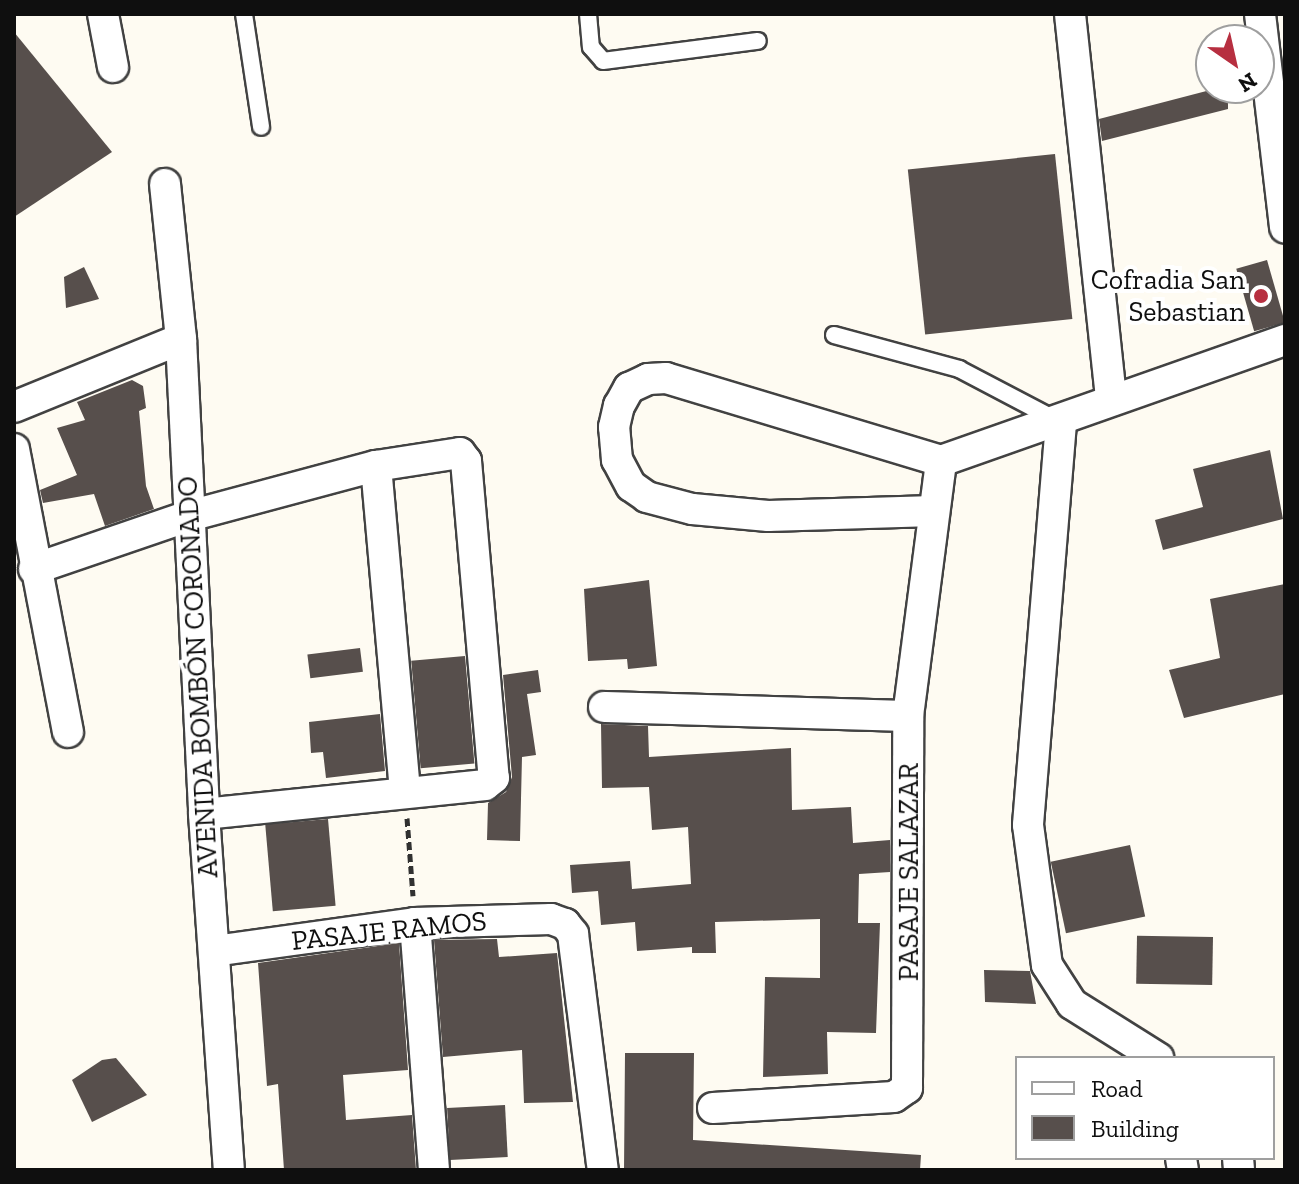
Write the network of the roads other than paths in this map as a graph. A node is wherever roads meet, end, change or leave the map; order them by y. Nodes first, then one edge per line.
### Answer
1 (103, 14) edge
2 (244, 14) edge
3 (588, 14) edge
4 (1070, 14) edge
5 (1260, 14) edge
6 (758, 41) dead end
7 (113, 67) dead end
8 (261, 127) dead end
9 (165, 184) dead end
10 (1285, 228) edge
11 (834, 335) dead end
12 (181, 339) junction
13 (1285, 340) edge
14 (1111, 400) junction
15 (14, 407) edge
16 (1061, 423) junction
17 (14, 449) edge
18 (941, 461) junction
19 (376, 466) junction
20 (934, 511) junction
21 (189, 516) junction
22 (34, 569) junction
23 (604, 707) dead end
24 (908, 716) junction
25 (68, 732) dead end
26 (405, 793) junction
27 (204, 814) junction
28 (415, 923) junction
29 (214, 951) junction
30 (1155, 1056) edge
31 (713, 1108) dead end
32 (229, 1170) edge
33 (434, 1170) edge
34 (603, 1170) edge

1 - 7 street
2 - 8 lane
3 - 6 lane
4 - 14 street
5 - 10 street
9 - 12 street, AVENIDA BOMBÓN CORONADO
11 - 16 lane
12 - 15 street
12 - 21 street, AVENIDA BOMBÓN CORONADO
13 - 14 street
14 - 16 street
16 - 18 street
16 - 30 street
17 - 22 street
18 - 20 street, PASAJE SALAZAR
18 - 20 street
19 - 21 street
19 - 26 street
19 - 26 street
20 - 24 street, PASAJE SALAZAR
21 - 22 street
21 - 27 street, AVENIDA BOMBÓN CORONADO
22 - 25 street
23 - 24 street
24 - 31 street, PASAJE SALAZAR
26 - 27 street
27 - 29 street, AVENIDA BOMBÓN CORONADO
28 - 29 street, PASAJE RAMOS
28 - 33 street
28 - 34 street, PASAJE RAMOS
29 - 32 street, AVENIDA BOMBÓN CORONADO

